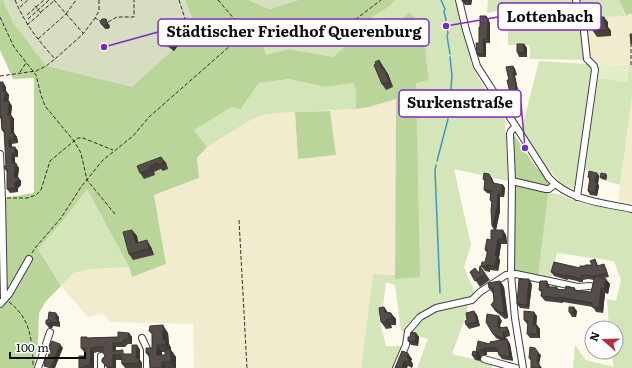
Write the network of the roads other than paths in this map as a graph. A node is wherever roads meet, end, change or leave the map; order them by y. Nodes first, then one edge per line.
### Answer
1 (459, 0) edge
2 (576, 0) edge
3 (515, 127) junction
4 (0, 154) edge
5 (512, 181) junction
6 (555, 184) junction
7 (1, 195) edge
8 (577, 197) junction
9 (632, 209) edge
10 (29, 259) road end
11 (511, 274) junction
12 (590, 286) dead end
13 (2, 302) edge
14 (50, 332) dead end
15 (142, 338) dead end
16 (101, 356) dead end
17 (484, 359) dead end
18 (38, 368) edge
19 (101, 368) edge
20 (147, 368) edge
21 (396, 368) edge
22 (516, 368) edge
23 (523, 368) edge

1 - 3 street
2 - 8 street
3 - 5 street
3 - 6 street
4 - 7 street
5 - 6 street
5 - 11 street
6 - 8 street
7 - 13 street
8 - 9 street
10 - 13 street
11 - 12 street
11 - 21 street
11 - 23 street
14 - 18 street
15 - 20 street
16 - 19 street
17 - 22 street

